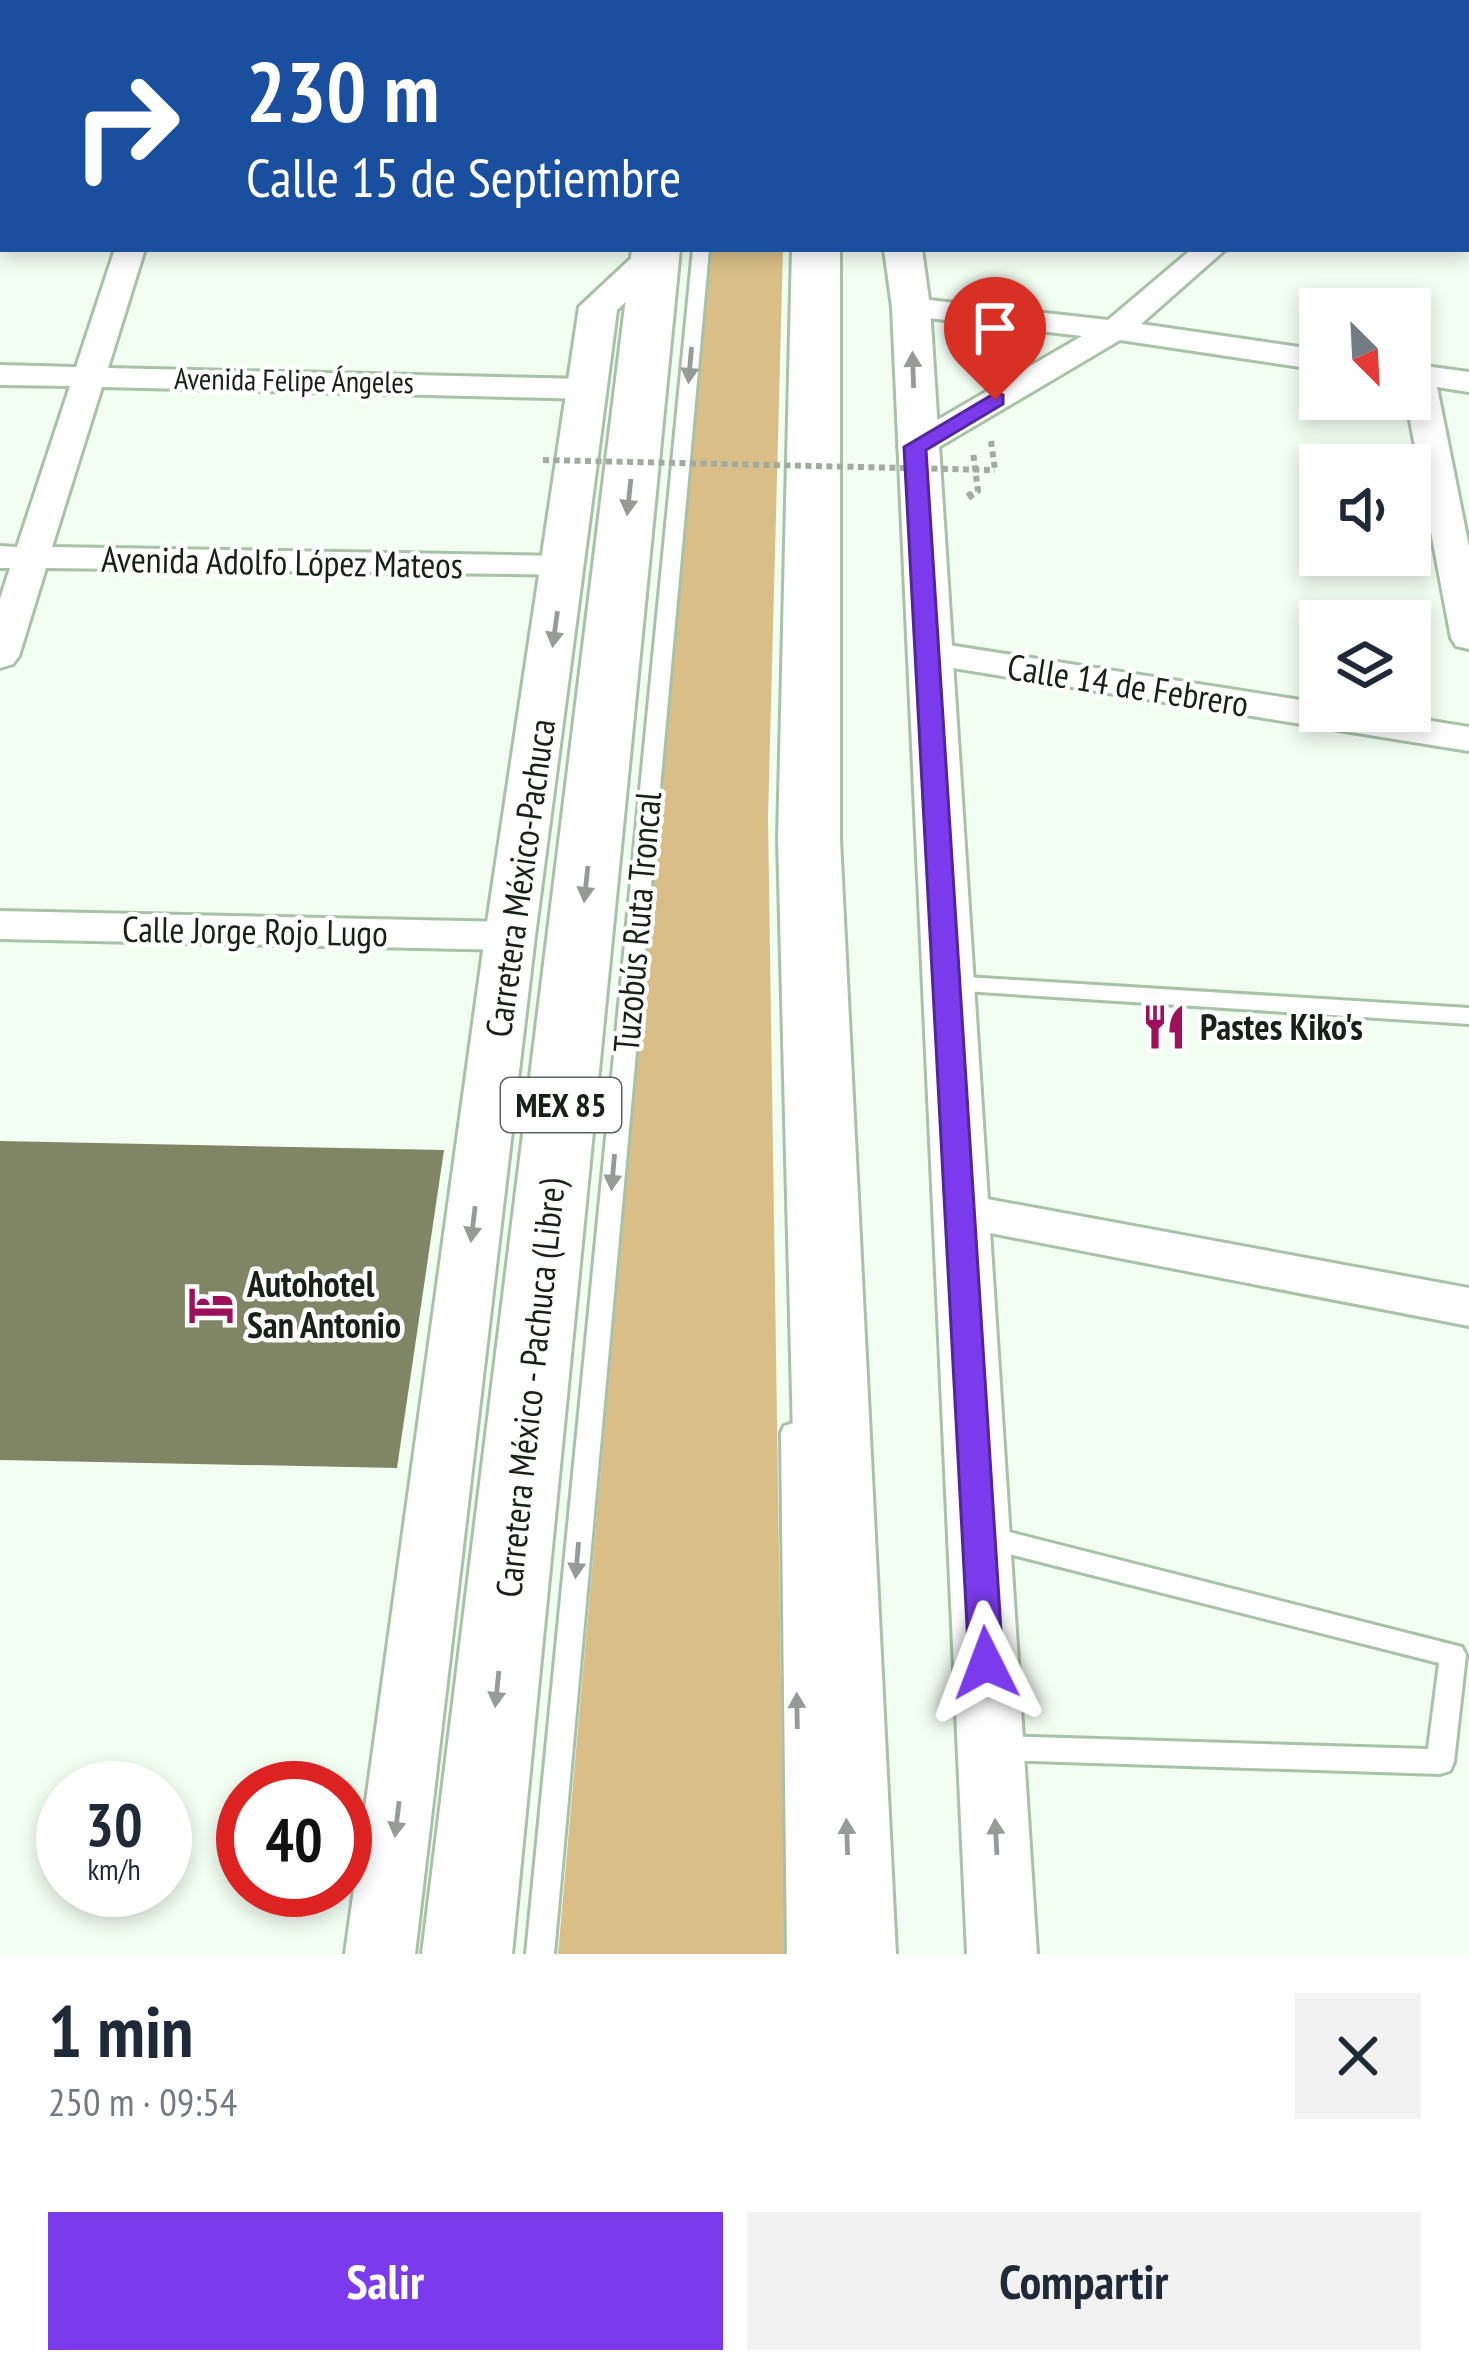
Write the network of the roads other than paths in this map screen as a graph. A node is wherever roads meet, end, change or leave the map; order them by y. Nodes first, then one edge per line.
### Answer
1 (129, 252) edge
2 (670, 252) edge
3 (671, 252) edge
4 (671, 252) edge
5 (794, 252) edge
6 (816, 252) edge
7 (903, 252) edge
8 (1207, 252) edge
9 (911, 307) junction
10 (1115, 330) junction
11 (1299, 357) edge
12 (0, 375) edge
13 (90, 376) junction
14 (1431, 376) edge
15 (1469, 382) edge
16 (589, 388) junction
17 (1424, 420) edge
18 (915, 447) junction
19 (15, 557) edge
20 (564, 567) junction
21 (1469, 638) edge
22 (929, 654) junction
23 (0, 656) edge
24 (1469, 739) edge
25 (785, 857) dead end
26 (0, 926) edge
27 (510, 936) junction
28 (948, 983) junction
29 (1469, 1016) edge
30 (960, 1212) junction
31 (1469, 1307) edge
32 (793, 1416) dead end
33 (979, 1535) junction
34 (991, 1747) junction
35 (380, 1954) edge
36 (467, 1954) edge
37 (540, 1954) edge
38 (801, 1954) edge
39 (851, 1954) edge
40 (1002, 1954) edge

1 - 13 street
2 - 16 street, Carretera México-Pachuca
3 -> 36 highway, Carretera México - Pachuca (Libre) / MEX 85
4 -> 37 lane, Tuzobús Ruta Troncal
5 - 25 lane
39 -> 6 highway
7 - 9 street
8 - 10 street
9 - 10 street
18 -> 9 street
10 - 11 street
10 - 18 street
12 - 13 street, Avenida Felipe Ángeles
13 - 16 street, Avenida Felipe Ángeles
13 - 19 street
14 - 15 street
16 - 20 street, Carretera México-Pachuca
17 - 21 street
18 - 22 street
19 - 20 street, Avenida Adolfo López Mateos
19 - 23 street
20 -> 27 street, Carretera México-Pachuca
22 - 24 street, Calle 14 de Febrero
22 - 28 street
26 - 27 street, Calle Jorge Rojo Lugo
27 -> 35 street, Carretera México-Pachuca
28 - 29 lane
28 - 30 street
30 - 31 street
30 - 33 street
38 -> 32 lane
33 - 34 street
33 - 34 lane
40 -> 34 street

